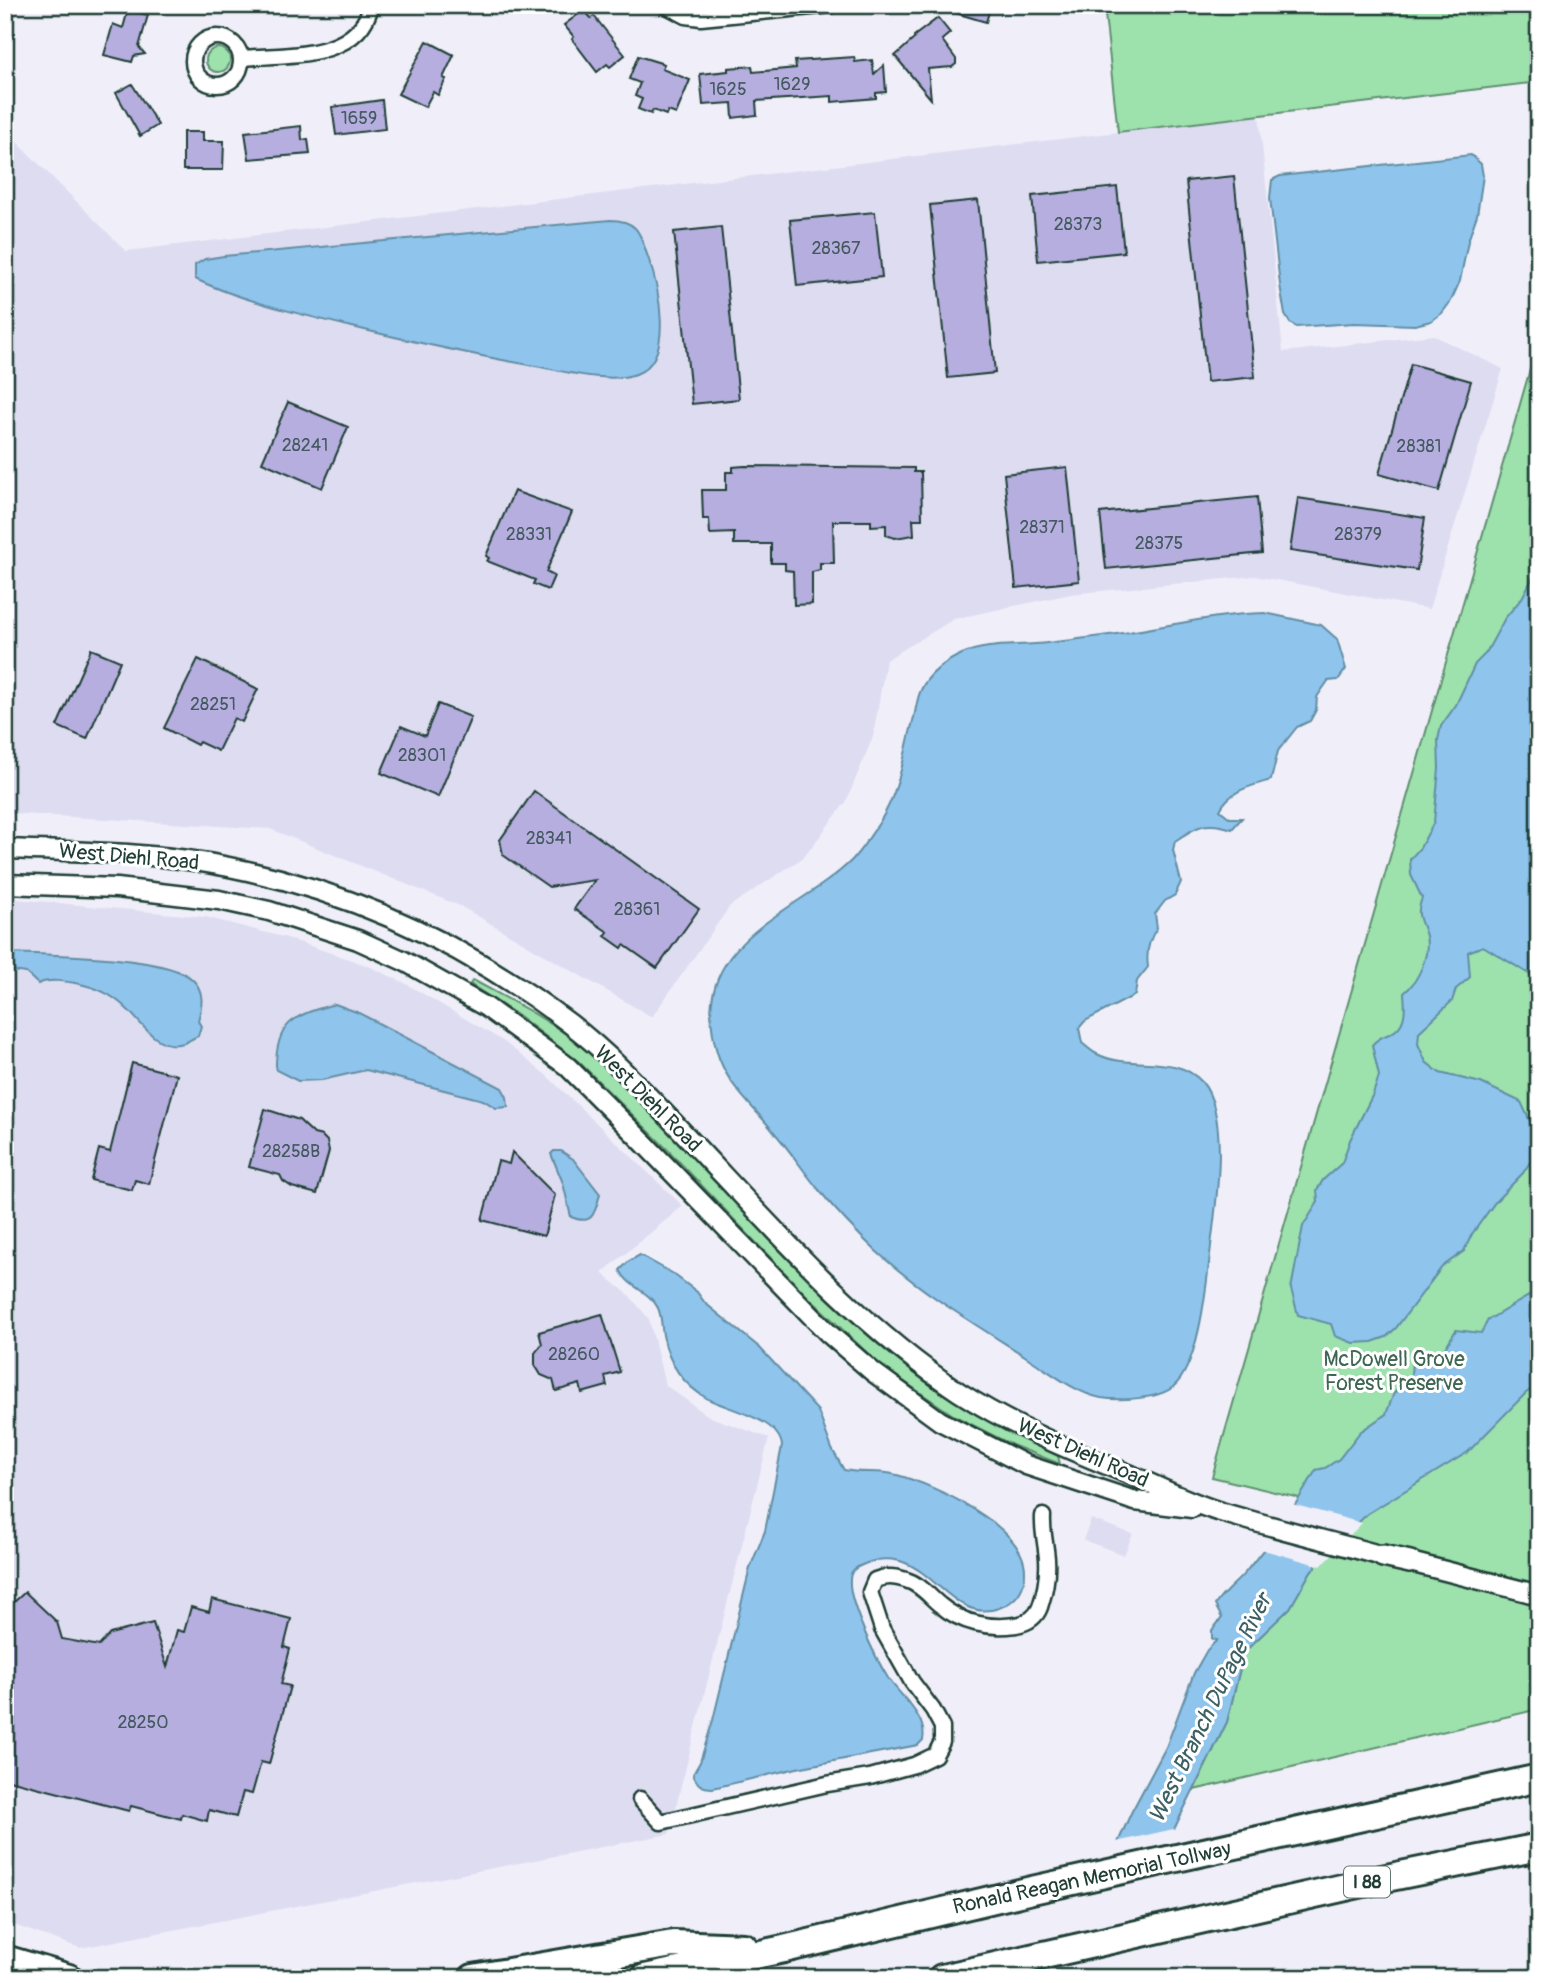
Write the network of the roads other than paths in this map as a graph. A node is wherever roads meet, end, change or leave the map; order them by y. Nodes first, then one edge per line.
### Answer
1 (371, 5) edge
2 (665, 5) edge
3 (832, 5) edge
4 (241, 58) dead end
5 (5, 849) edge
6 (5, 884) edge
7 (1216, 1511) junction
8 (1043, 1516) dead end
9 (1383, 1556) joint
10 (1410, 1562) joint
11 (1539, 1595) edge
12 (1539, 1778) edge
13 (640, 1799) dead end
14 (1539, 1847) edge
15 (784, 1949) junction
16 (5, 1959) edge
17 (69, 1978) edge
18 (473, 1978) edge
19 (645, 1978) edge
20 (942, 1978) edge

1 - 4 street
2 - 3 street
5 - 7 street, West Diehl Road
6 - 7 street, West Diehl Road
7 - 9 street, West Diehl Road
8 - 13 street
9 - 10 main road, West Diehl Road
10 - 11 street, West Diehl Road
12 - 15 highway, Ronald Reagan Memorial Tollway
14 - 20 highway, I 88
15 - 18 highway
15 - 19 highway, Ronald Reagan Memorial Tollway
16 - 17 highway

